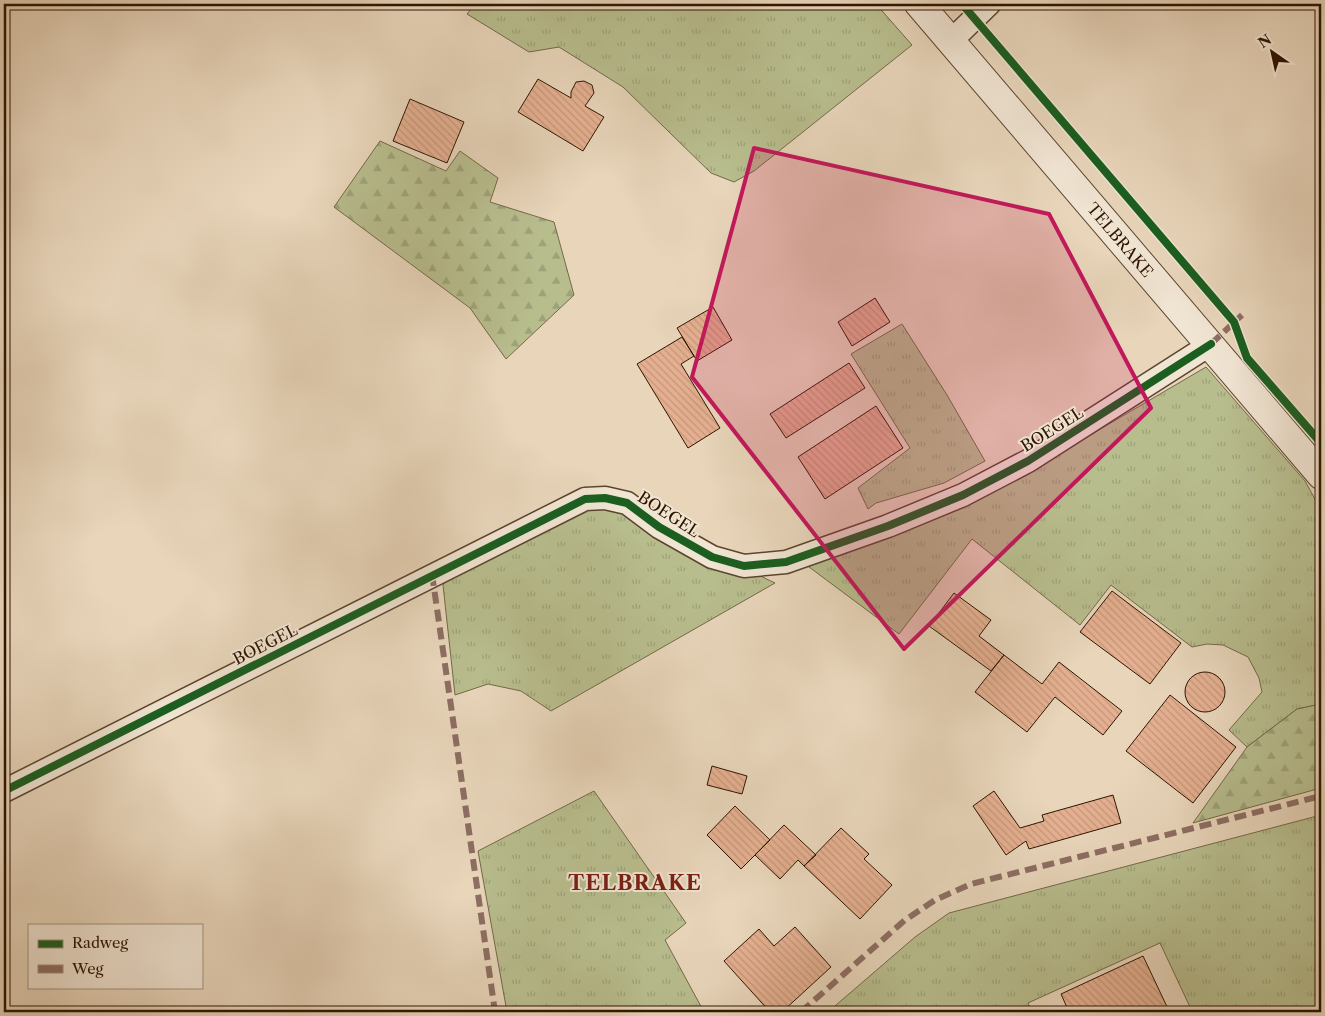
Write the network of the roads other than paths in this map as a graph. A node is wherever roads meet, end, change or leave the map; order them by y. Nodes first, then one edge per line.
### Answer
1 (919, 4) edge
2 (989, 4) edge
3 (951, 41) junction
4 (1211, 344) junction
5 (1321, 475) edge
6 (4, 791) edge

1 - 3 street, TELBRAKE
2 - 3 street
3 - 4 street, TELBRAKE
4 - 5 street, TELBRAKE
4 - 6 street, BOEGEL

